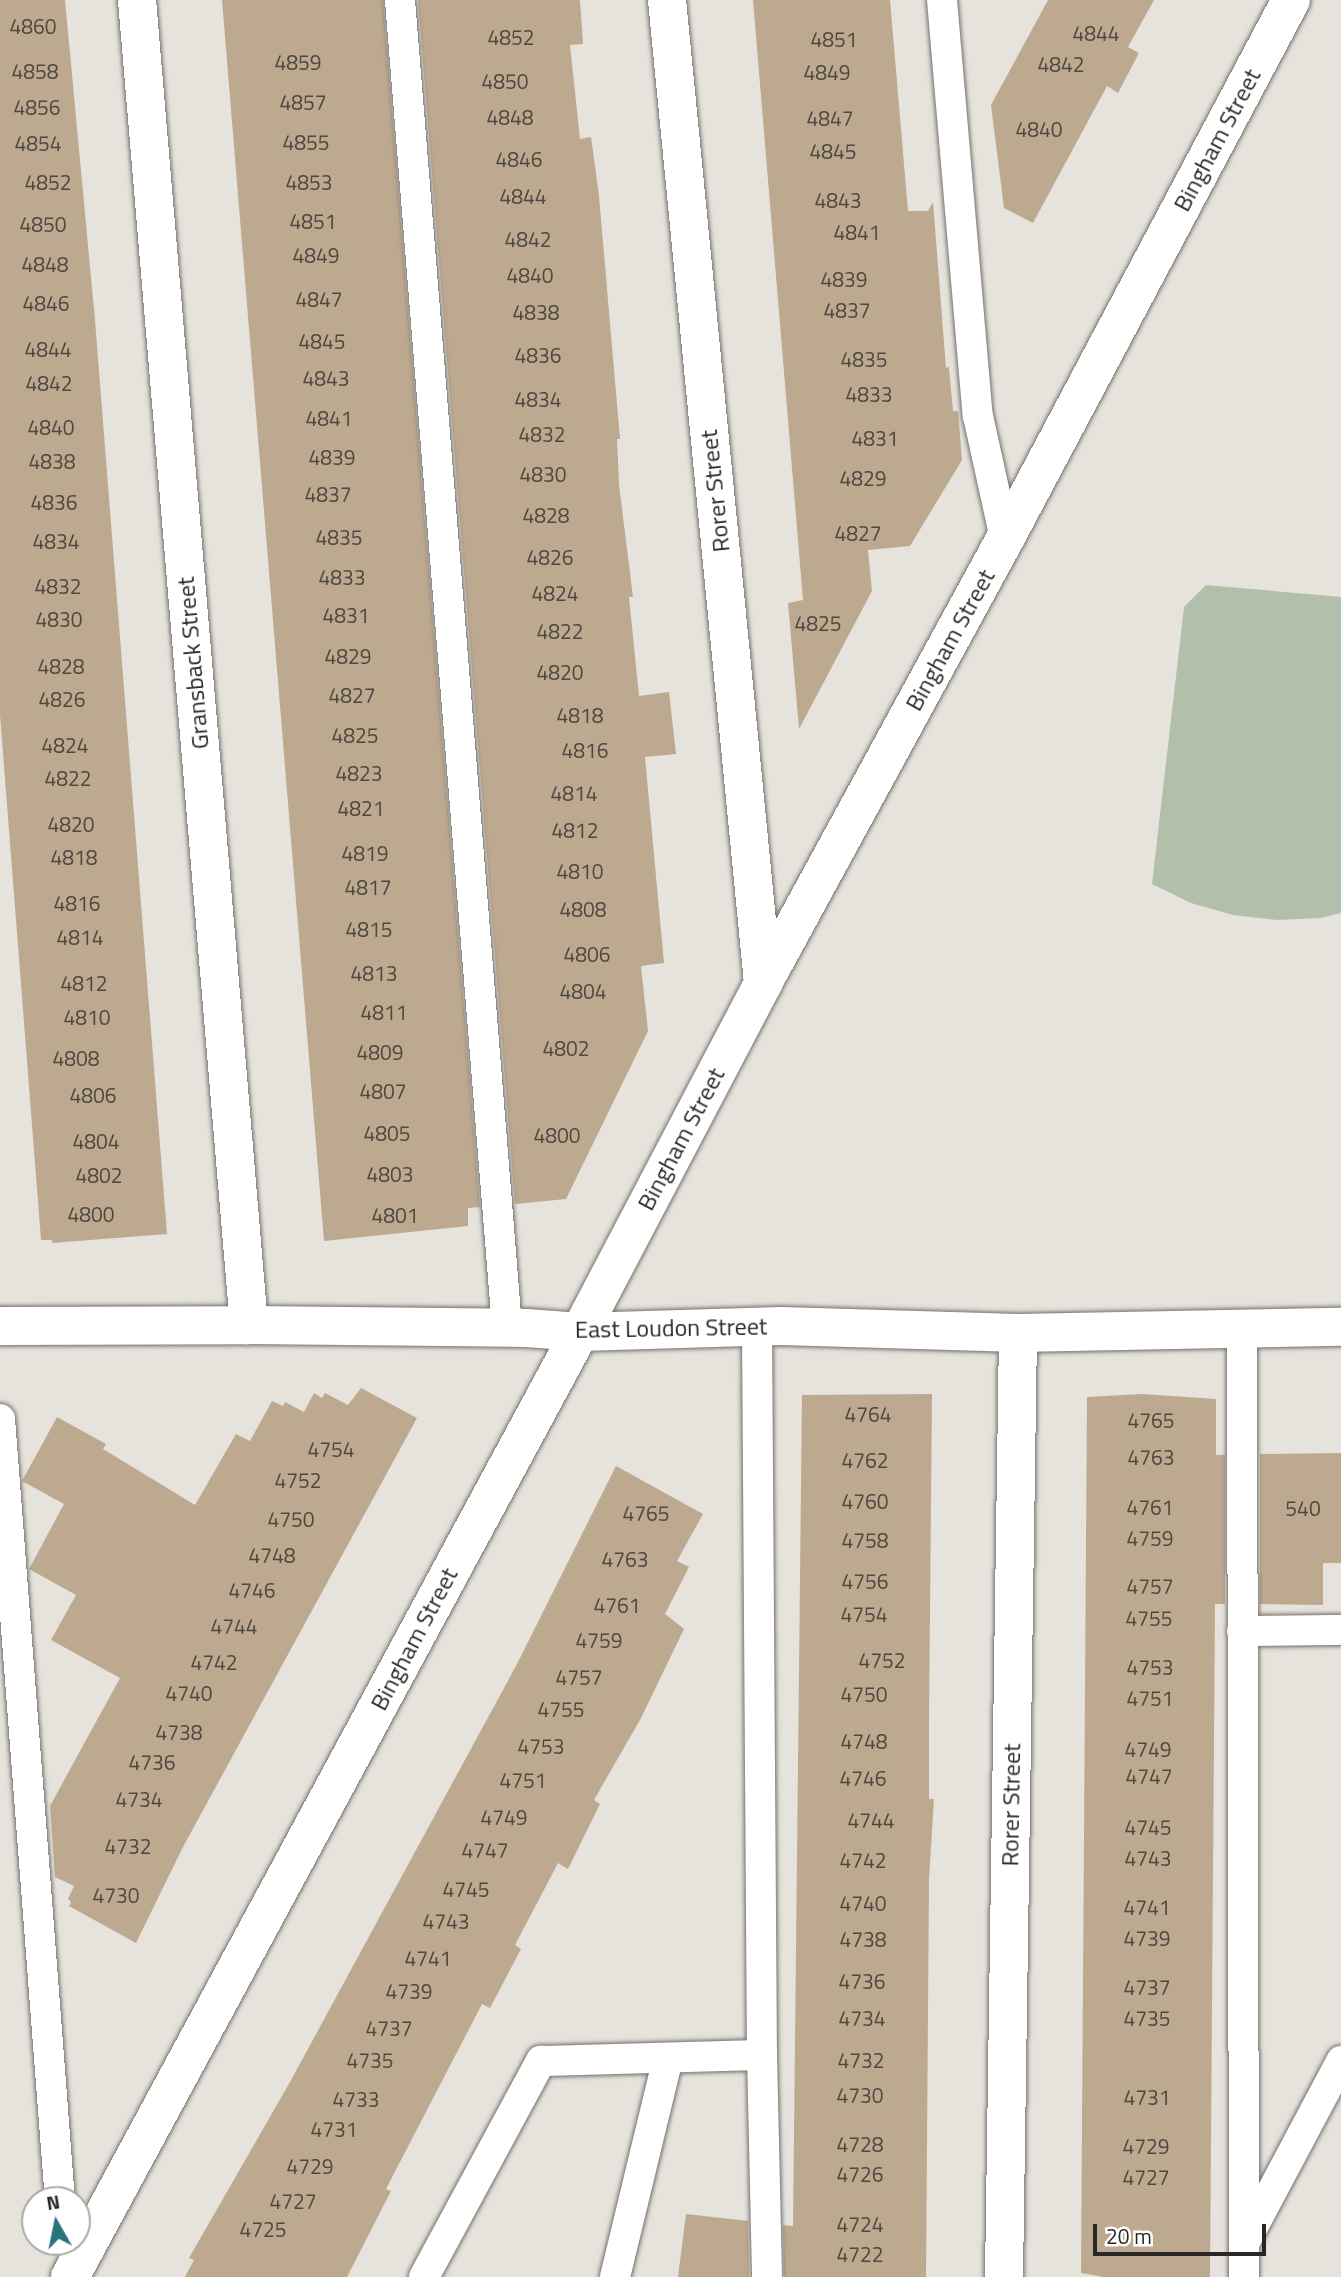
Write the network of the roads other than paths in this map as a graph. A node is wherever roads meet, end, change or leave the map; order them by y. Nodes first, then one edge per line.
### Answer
1 (137, 0) edge
2 (400, 0) edge
3 (667, 0) edge
4 (942, 0) edge
5 (1291, 0) edge
6 (1005, 539) junction
7 (763, 983) junction
8 (249, 1325) junction
9 (0, 1326) edge
10 (757, 1327) junction
11 (1341, 1327) edge
12 (507, 1328) junction
13 (1242, 1329) junction
14 (580, 1332) junction
15 (1018, 1333) junction
16 (0, 1419) edge
17 (1341, 1630) edge
18 (1242, 1631) junction
19 (762, 2055) junction
20 (668, 2058) junction
21 (1341, 2061) edge
22 (59, 2186) edge
23 (1244, 2244) junction
24 (65, 2256) edge
25 (68, 2277) edge
26 (424, 2277) edge
27 (615, 2277) edge
28 (767, 2277) edge
29 (1004, 2277) edge
30 (1244, 2277) edge

1 - 8 street, Gransback Street
2 - 12 lane
3 - 7 street, Rorer Street
4 - 6 lane
5 - 6 street, Bingham Street
6 - 7 street, Bingham Street
7 - 14 street, Bingham Street
8 - 9 street, East Loudon Street
8 - 12 street, East Loudon Street
10 - 14 street, East Loudon Street
10 - 15 street, East Loudon Street
10 - 19 lane
11 - 13 street, East Loudon Street
12 - 14 street, East Loudon Street
13 - 15 street, East Loudon Street
13 - 18 lane
14 - 25 street, Bingham Street
15 - 29 street, Rorer Street
16 - 22 lane
17 - 18 lane
18 - 23 lane
19 - 20 lane
19 - 28 lane
20 - 26 lane
20 - 27 lane
21 - 23 lane
23 - 30 lane
24 - 25 lane

